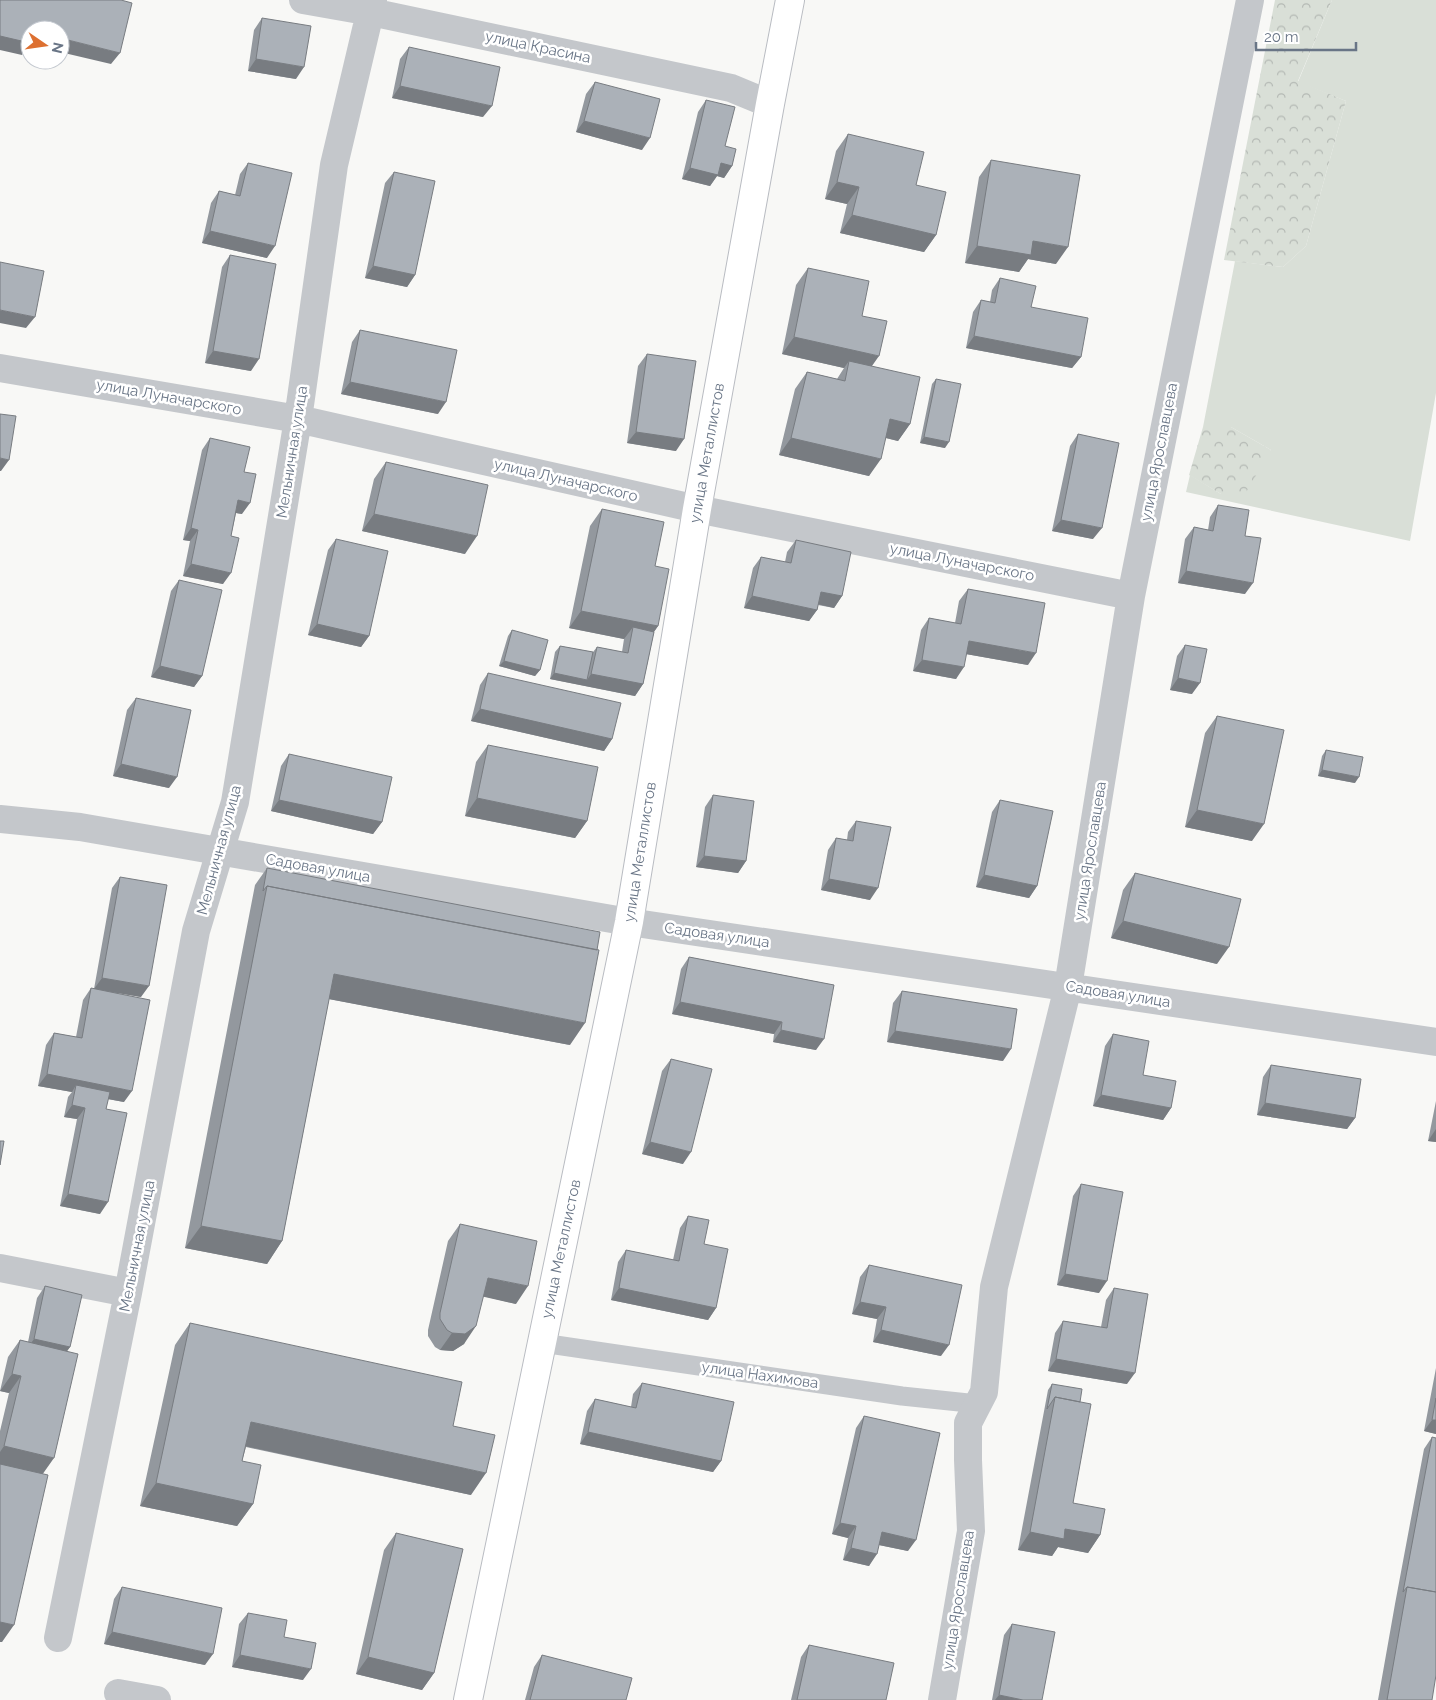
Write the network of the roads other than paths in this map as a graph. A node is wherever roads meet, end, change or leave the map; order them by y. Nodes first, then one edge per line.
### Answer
1 (303, 0) edge
2 (790, 0) edge
3 (1250, 0) edge
4 (372, 6) edge
5 (770, 104) junction
6 (0, 368) edge
7 (298, 420) junction
8 (697, 510) junction
9 (1130, 596) junction
10 (0, 819) edge
11 (219, 851) junction
12 (629, 922) junction
13 (1068, 986) junction
14 (1436, 1042) edge
15 (0, 1268) edge
16 (128, 1293) junction
17 (542, 1343) junction
18 (978, 1404) junction
19 (58, 1638) dead end
20 (118, 1693) dead end
21 (157, 1700) edge
22 (468, 1700) edge
23 (942, 1700) edge

1 - 4 street, улица Красина
2 - 5 street, улица Металлистов
3 - 9 street, улица Ярославцева
4 - 5 street, улица Красина
4 - 7 street, Мельничная улица
5 - 8 street, улица Металлистов
6 - 7 street, улица Луначарского
7 - 8 street, улица Луначарского
7 - 11 street, Мельничная улица
8 - 9 street, улица Луначарского
8 - 12 street, улица Металлистов
9 - 13 street, улица Ярославцева
10 - 11 street, Садовая улица
11 - 12 street, Садовая улица
11 - 16 street, Мельничная улица
12 - 13 street, Садовая улица
12 - 17 street, улица Металлистов
13 - 14 street, Садовая улица
13 - 18 street, улица Ярославцева
15 - 16 street
16 - 19 street, Мельничная улица
17 - 18 lane, улица Нахимова
17 - 22 street, улица Металлистов
18 - 23 street, улица Ярославцева
20 - 21 street

